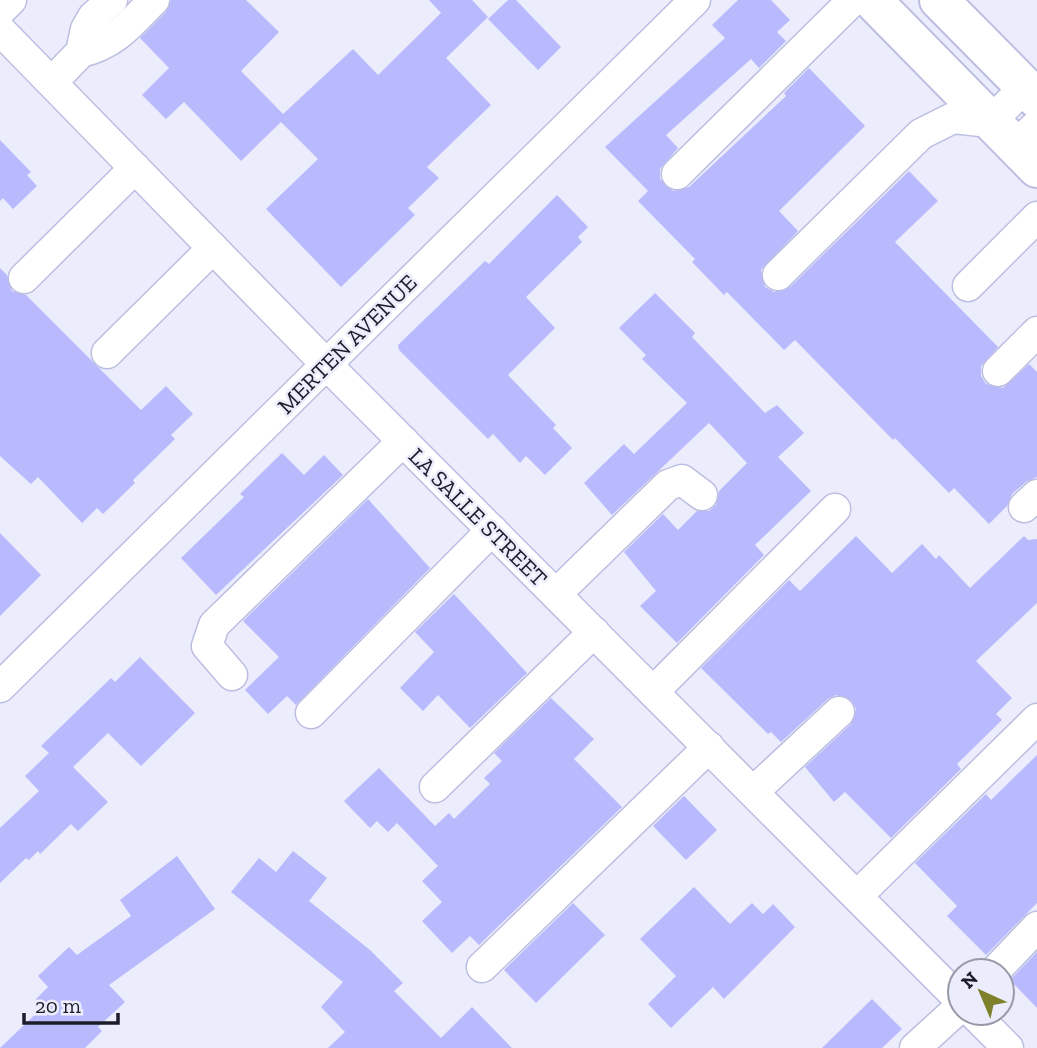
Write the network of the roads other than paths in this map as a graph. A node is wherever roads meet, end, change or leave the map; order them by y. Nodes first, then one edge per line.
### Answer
1 (11, 0) edge
2 (112, 0) edge
3 (154, 0) edge
4 (695, 0) edge
5 (853, 0) edge
6 (872, 0) edge
7 (939, 0) edge
8 (0, 11) edge
9 (0, 30) edge
10 (80, 52) junction
11 (51, 82) junction
12 (1031, 93) edge
13 (1020, 140) edge
14 (135, 168) junction
15 (677, 174) dead end
16 (1037, 217) edge
17 (213, 248) junction
18 (778, 275) dead end
19 (24, 278) dead end
20 (968, 286) dead end
21 (1037, 332) edge
22 (107, 353) dead end
23 (327, 364) junction
24 (998, 370) dead end
25 (403, 441) junction
26 (702, 495) dead end
27 (835, 509) dead end
28 (492, 530) junction
29 (556, 594) junction
30 (594, 632) junction
31 (232, 675) dead end
32 (0, 687) edge
33 (653, 692) junction
34 (839, 712) dead end
35 (311, 713) dead end
36 (1037, 719) edge
37 (709, 747) junction
38 (435, 787) dead end
39 (753, 792) junction
40 (857, 896) junction
41 (1037, 927) edge
42 (1008, 957) edge
43 (482, 967) dead end
44 (946, 986) edge
45 (946, 1020) edge
46 (987, 1027) edge
47 (915, 1048) edge
48 (1008, 1048) edge

1 - 8 street
2 - 10 street
3 - 10 street
4 - 23 street, MERTEN AVENUE
5 - 15 street
6 - 13 main road
7 - 12 main road
9 - 11 street, LA SALLE STREET
10 - 11 street
11 - 14 street, LA SALLE STREET
12 - 13 street
13 - 18 street
14 - 17 street, LA SALLE STREET
14 - 19 street
16 - 20 street
17 - 22 street
17 - 23 street, LA SALLE STREET
21 - 24 street
23 - 25 street, LA SALLE STREET
23 - 32 street, MERTEN AVENUE
25 - 28 street, LA SALLE STREET
25 - 31 street
26 - 29 street
27 - 33 street
28 - 29 street, LA SALLE STREET
28 - 35 street
29 - 30 street, LA SALLE STREET
30 - 33 street, LA SALLE STREET
30 - 38 street
33 - 37 street, LA SALLE STREET
34 - 39 street
36 - 40 street
37 - 39 street, LA SALLE STREET
37 - 43 street
39 - 40 street, LA SALLE STREET
40 - 44 street, LA SALLE STREET
41 - 42 street
45 - 47 street
46 - 48 street

